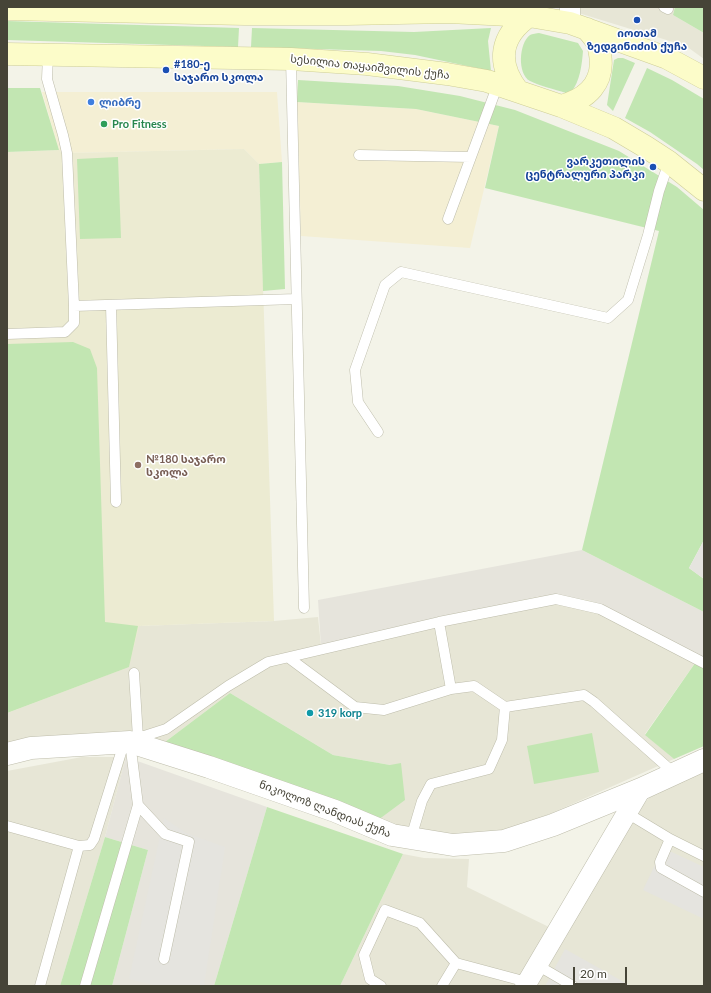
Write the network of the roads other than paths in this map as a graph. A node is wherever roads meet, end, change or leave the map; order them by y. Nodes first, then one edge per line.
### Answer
1 (104, 9) edge
2 (7, 10) edge
3 (422, 10) edge
4 (530, 16) junction
5 (576, 20) edge
6 (7, 54) edge
7 (48, 55) junction
8 (291, 58) junction
9 (704, 78) edge
10 (498, 84) junction
11 (518, 91) junction
12 (561, 106) junction
13 (359, 155) dead end
14 (471, 158) junction
15 (669, 162) junction
16 (704, 190) edge
17 (448, 219) dead end
18 (296, 299) junction
19 (111, 305) junction
20 (74, 306) junction
21 (7, 334) edge
22 (378, 432) dead end
23 (116, 502) dead end
24 (304, 608) dead end
25 (439, 622) junction
26 (289, 658) junction
27 (704, 662) edge
28 (134, 673) dead end
29 (452, 689) junction
30 (505, 707) junction
31 (131, 741) junction
32 (7, 754) edge
33 (704, 760) edge
34 (674, 773) junction
35 (641, 789) junction
36 (138, 805) junction
37 (627, 813) junction
38 (7, 826) edge
39 (411, 838) junction
40 (670, 839) junction
41 (80, 846) junction
42 (704, 856) edge
43 (704, 892) edge
44 (164, 959) dead end
45 (456, 963) junction
46 (537, 965) junction
47 (526, 984) edge
48 (40, 986) edge
49 (85, 986) edge
50 (381, 986) edge
51 (442, 986) edge
52 (573, 986) edge

1 - 2 main road
1 - 3 main road
3 - 4 main road
4 - 5 main road
4 - 11 main road
5 - 9 main road
5 - 12 main road
6 - 7 main road, სესილია თაყაიშვილის ქუჩა
7 - 8 main road, სესილია თაყაიშვილის ქუჩა
7 - 20 lane
8 - 10 main road, სესილია თაყაიშვილის ქუჩა
8 - 18 lane
10 - 11 main road, სესილია თაყაიშვილის ქუჩა
10 - 14 lane
11 - 12 main road, სესილია თაყაიშვილის ქუჩა
12 - 15 main road, სესილია თაყაიშვილის ქუჩა
13 - 14 lane
14 - 17 lane
15 - 16 main road, სესილია თაყაიშვილის ქუჩა
15 - 22 lane
18 - 19 lane
18 - 24 lane
19 - 20 lane
19 - 23 lane
20 - 21 lane
25 - 26 lane
25 - 27 lane
25 - 29 lane
26 - 29 lane
26 - 31 lane
28 - 31 lane
29 - 30 lane
30 - 34 lane
30 - 39 lane
31 - 32 street, ნიკოლოზ ლანდიას ქუჩა
31 - 36 lane
31 - 39 street, ნიკოლოზ ლანდიას ქუჩა
31 - 41 lane
33 - 34 street, ნიკოლოზ ლანდიას ქუჩა
34 - 35 street, ნიკოლოზ ლანდიას ქუჩა
35 - 37 street
35 - 39 street, ნიკოლოზ ლანდიას ქუჩა
36 - 44 lane
36 - 49 lane
37 - 40 lane
37 - 46 street
38 - 41 lane
40 - 42 lane
40 - 43 lane
41 - 48 lane
45 - 47 lane
45 - 50 lane
45 - 51 lane
46 - 47 street
46 - 52 lane

